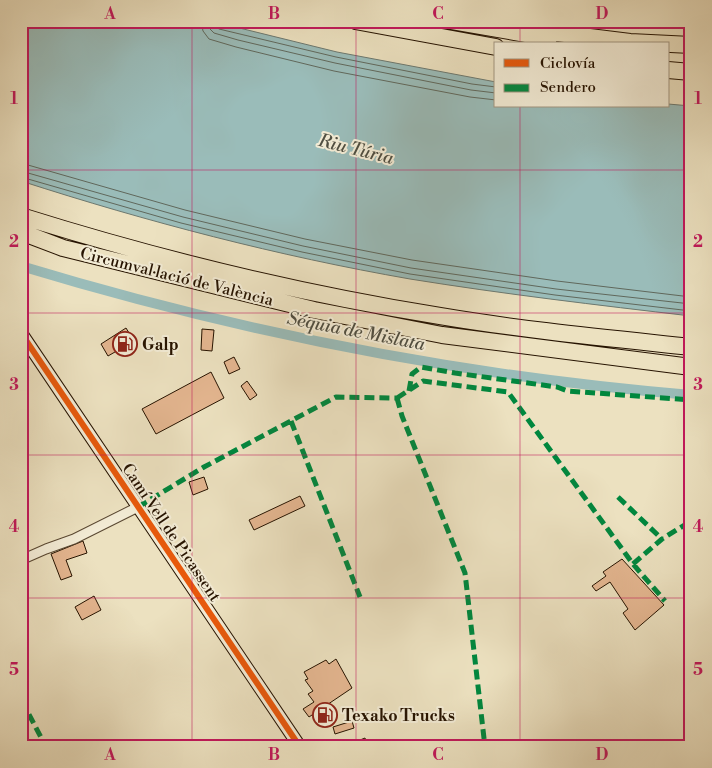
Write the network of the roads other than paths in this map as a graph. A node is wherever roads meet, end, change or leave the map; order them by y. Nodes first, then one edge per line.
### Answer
1 (355, 21) edge
2 (452, 21) edge
3 (540, 36) junction
4 (568, 42) edge
5 (630, 42) edge
6 (670, 44) edge
7 (691, 45) edge
8 (494, 47) edge
9 (670, 54) edge
10 (691, 56) edge
11 (670, 70) edge
12 (691, 72) edge
13 (21, 216) edge
14 (21, 232) edge
15 (21, 244) edge
16 (63, 248) junction
17 (23, 338) edge
18 (691, 347) edge
19 (691, 367) edge
20 (138, 507) junction
21 (21, 560) edge
22 (300, 747) edge

1 - 8 highway
2 - 3 highway
3 - 4 highway
3 - 5 highway
6 - 7 highway
9 - 10 highway
11 - 12 highway
13 - 18 highway, Circumval·lació de València
14 - 16 highway, Circumval·lació de València
15 - 16 highway
16 - 19 highway, Circumval·lació de València
17 - 20 street, Camí Vell de Picassent
20 - 21 street
20 - 22 street, Camí Vell de Picassent

